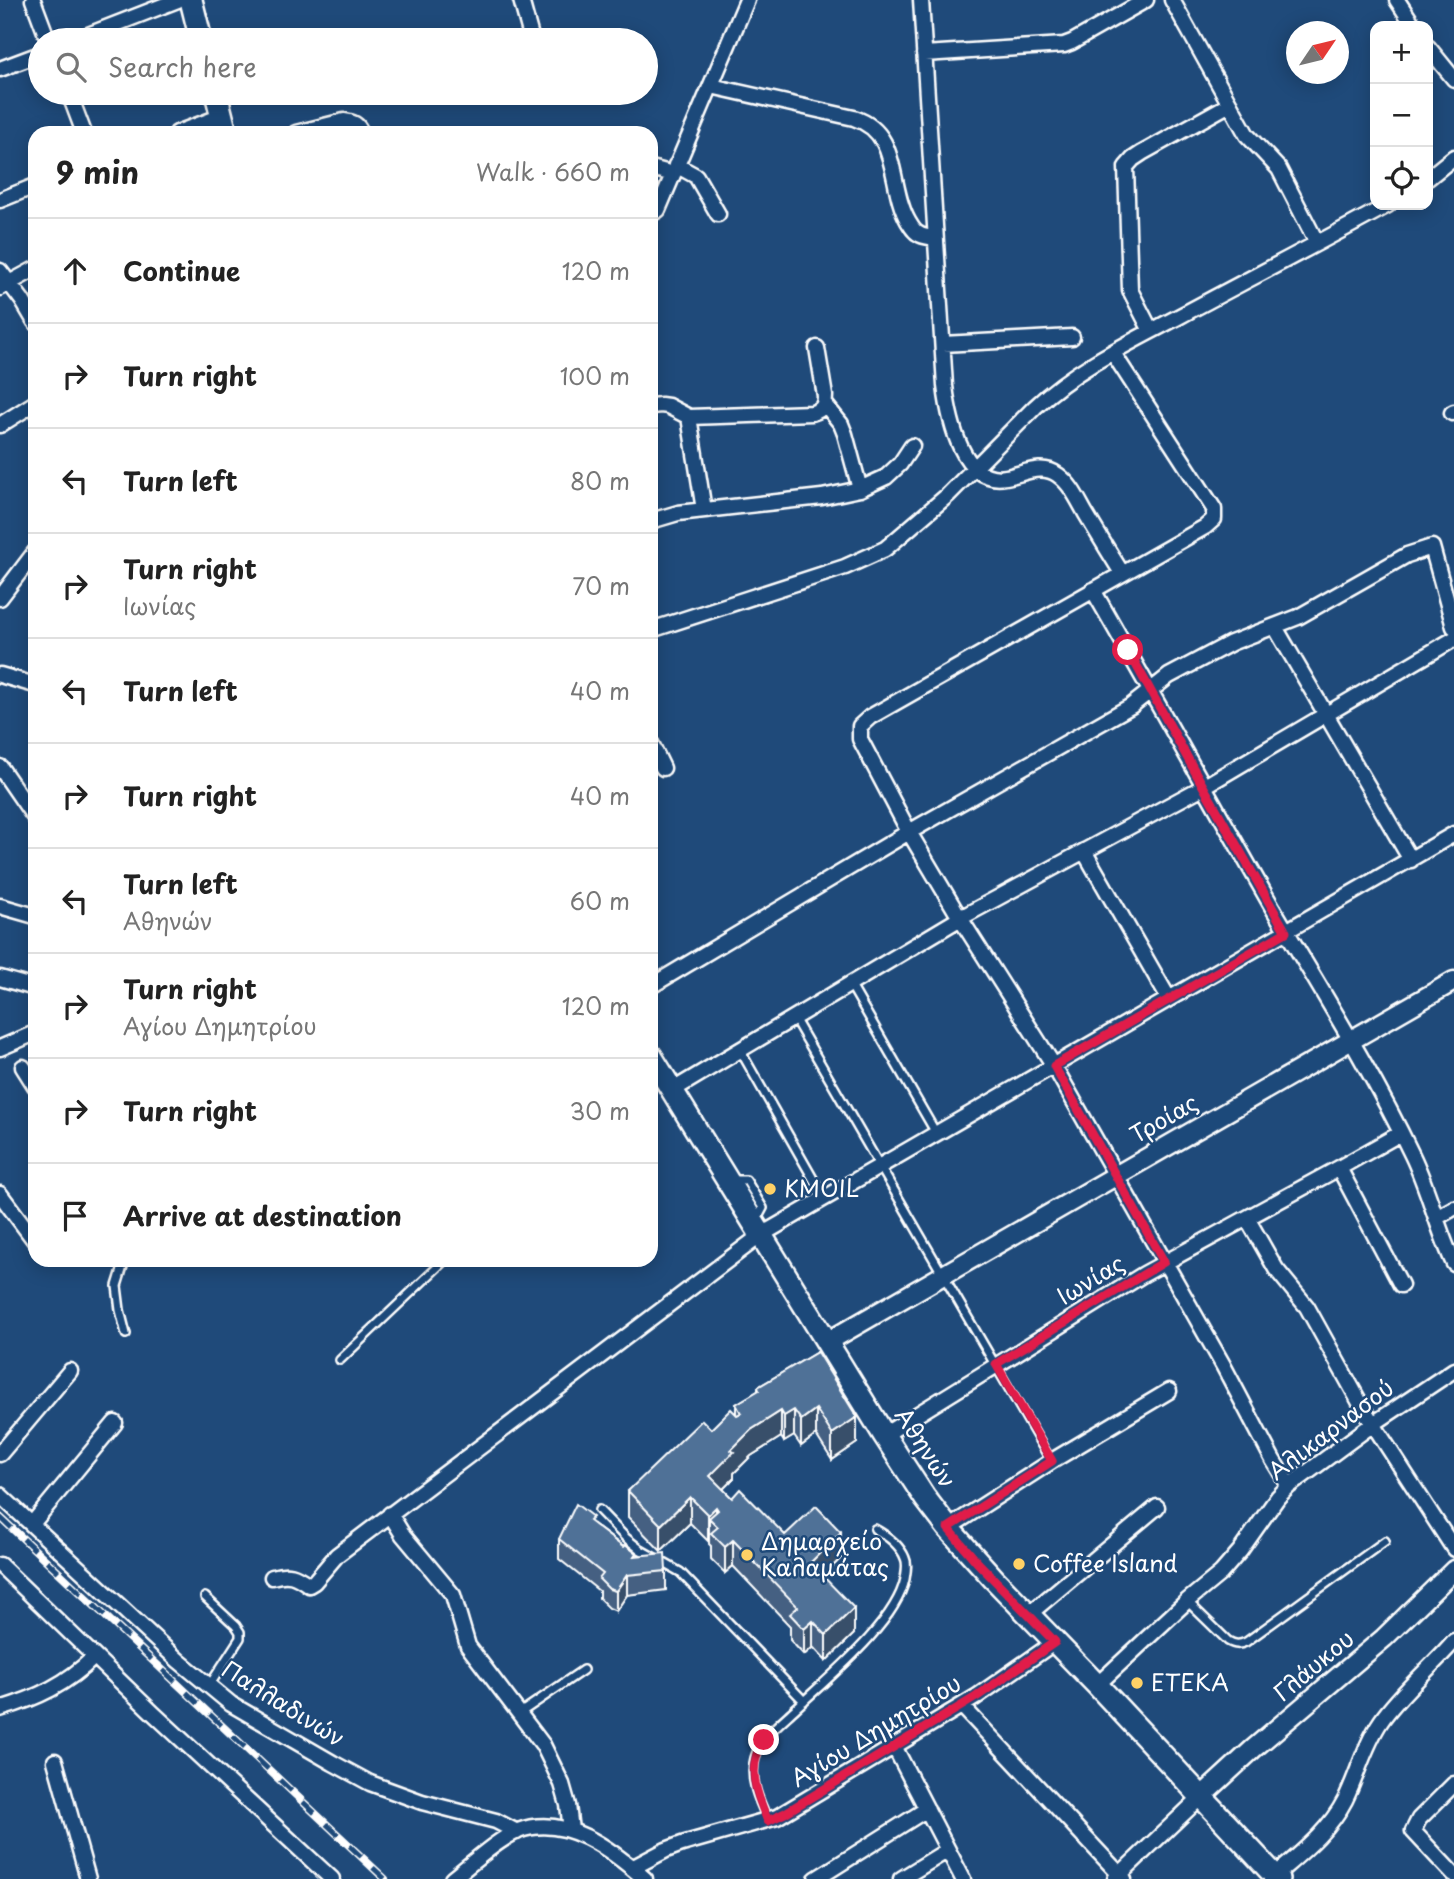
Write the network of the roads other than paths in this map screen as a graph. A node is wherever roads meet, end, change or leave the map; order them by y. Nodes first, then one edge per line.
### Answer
1 (33, 0) edge
2 (178, 0) edge
3 (191, 0) edge
4 (521, 0) edge
5 (747, 0) edge
6 (921, 0) edge
7 (1146, 0) edge
8 (1172, 0) edge
9 (1397, 0) edge
10 (1411, 21) edge
11 (44, 28) edge
12 (106, 28) edge
13 (199, 28) edge
14 (529, 28) edge
15 (1433, 53) edge
16 (925, 54) junction
17 (28, 58) edge
18 (0, 69) edge
19 (1454, 79) edge
20 (711, 86) junction
21 (1230, 104) junction
22 (74, 105) edge
23 (223, 108) edge
24 (82, 126) edge
25 (190, 126) edge
26 (324, 126) edge
27 (358, 126) edge
28 (1454, 157) edge
29 (658, 168) edge
30 (675, 169) junction
31 (1433, 174) edge
32 (28, 189) edge
33 (0, 200) edge
34 (658, 210) edge
35 (1379, 210) edge
36 (718, 215) dead end
37 (935, 238) junction
38 (1317, 243) junction
39 (28, 272) edge
40 (3, 281) edge
41 (28, 312) edge
42 (1151, 331) junction
43 (1072, 337) dead end
44 (943, 344) junction
45 (817, 348) dead end
46 (1113, 353) junction
47 (825, 404) junction
48 (658, 405) edge
49 (28, 407) edge
50 (689, 417) junction
51 (0, 425) edge
52 (912, 446) dead end
53 (975, 470) junction
54 (860, 489) junction
55 (704, 510) junction
56 (658, 519) edge
57 (28, 561) edge
58 (1122, 573) junction
59 (1093, 590) junction
60 (0, 598) edge
61 (1275, 627) junction
62 (1454, 627) edge
63 (658, 628) edge
64 (1454, 639) edge
65 (0, 675) edge
66 (28, 683) edge
67 (1151, 690) junction
68 (1325, 715) junction
69 (658, 758) edge
70 (0, 767) edge
71 (663, 768) dead end
72 (1203, 786) junction
73 (28, 808) edge
74 (909, 832) junction
75 (1454, 834) edge
76 (1084, 851) junction
77 (1410, 860) junction
78 (0, 906) edge
79 (28, 914) edge
80 (960, 918) junction
81 (1286, 932) junction
82 (0, 978) edge
83 (1454, 981) edge
84 (658, 982) edge
85 (850, 984) junction
86 (28, 986) edge
87 (1169, 999) junction
88 (794, 1017) junction
89 (28, 1036) edge
90 (1349, 1041) junction
91 (0, 1048) edge
92 (740, 1050) junction
93 (1054, 1066) junction
94 (23, 1067) dead end
95 (658, 1067) edge
96 (28, 1075) edge
97 (673, 1090) junction
98 (936, 1133) junction
99 (1401, 1133) junction
100 (880, 1166) junction
101 (1339, 1168) junction
102 (1115, 1175) junction
103 (0, 1194) edge
104 (824, 1198) junction
105 (1454, 1208) edge
106 (1247, 1218) junction
107 (1436, 1218) junction
108 (758, 1230) junction
109 (28, 1232) edge
110 (1164, 1262) junction
111 (1454, 1264) edge
112 (123, 1267) edge
113 (438, 1267) edge
114 (943, 1274) junction
115 (1401, 1285) dead end
116 (126, 1334) dead end
117 (827, 1342) junction
118 (340, 1360) dead end
119 (996, 1364) junction
120 (1454, 1370) edge
121 (70, 1371) dead end
122 (1169, 1391) dead end
123 (115, 1423) dead end
124 (1373, 1424) junction
125 (884, 1435) junction
126 (0, 1454) edge
127 (1052, 1461) junction
128 (1289, 1486) junction
129 (0, 1495) edge
130 (1157, 1507) dead end
131 (599, 1510) dead end
132 (390, 1514) junction
133 (32, 1524) junction
134 (948, 1528) junction
135 (875, 1529) dead end
136 (1385, 1541) dead end
137 (1454, 1549) edge
138 (0, 1565) edge
139 (1454, 1570) edge
140 (272, 1577) dead end
141 (205, 1597) dead end
142 (1187, 1601) junction
143 (1028, 1615) junction
144 (1055, 1642) junction
145 (1454, 1642) edge
146 (94, 1657) junction
147 (583, 1670) dead end
148 (1097, 1685) junction
149 (209, 1687) junction
150 (804, 1701) junction
151 (962, 1706) junction
152 (0, 1709) edge
153 (520, 1713) junction
154 (894, 1746) junction
155 (55, 1761) dead end
156 (1454, 1784) edge
157 (1202, 1796) junction
158 (927, 1809) junction
159 (768, 1821) junction
160 (571, 1830) junction
161 (517, 1832) junction
162 (948, 1850) junction
163 (632, 1868) junction
164 (1454, 1875) edge
165 (1120, 1878) edge
166 (1275, 1878) edge
167 (88, 1879) edge
168 (332, 1879) edge
169 (452, 1879) edge
170 (645, 1879) edge
171 (816, 1879) edge
172 (901, 1879) edge
173 (963, 1879) edge

1 - 11 street
2 - 12 street
3 - 13 main road
4 - 14 street
5 - 20 street
6 - 16 street
7 - 16 street
8 - 21 street
9 - 10 street
15 - 19 street
16 - 37 street
17 - 18 street
20 - 30 street
20 - 37 street
21 - 38 street
21 - 42 street
22 - 24 street
23 - 25 street
26 - 27 street
28 - 31 street
29 - 30 street
30 - 34 street
30 - 36 street
32 - 33 street
35 - 38 street
37 - 44 street
38 - 42 street
39 - 40 street
40 - 41 street
42 - 46 street
43 - 44 street
44 - 53 street
45 - 47 street
46 - 53 street
46 - 58 street
47 - 50 street
47 - 54 street
48 - 50 street
49 - 51 street
50 - 55 street
52 - 54 street
53 - 58 street
53 - 63 street
54 - 55 street
55 - 56 street
57 - 60 street
58 - 59 street
59 - 67 street
59 - 74 street
61 - 62 street
61 - 67 street
61 - 68 street
64 - 68 street
65 - 66 street
67 - 72 street
67 - 74 street
68 - 72 street
68 - 77 street
69 - 71 street
70 - 73 street
72 - 76 street
72 - 81 street
74 - 80 street
74 - 84 street
75 - 77 street
76 - 80 street
76 - 87 street
77 - 81 street
78 - 79 street
80 - 85 street
80 - 93 street
81 - 87 street
81 - 90 street
82 - 86 street
83 - 90 street, Τροίας
85 - 88 street
85 - 98 lane
87 - 93 street
88 - 92 street
88 - 100 lane
89 - 91 street
90 - 99 street
90 - 102 street, Τροίας
92 - 97 street
92 - 104 lane
93 - 98 street
93 - 102 street
94 - 96 street
95 - 97 main road, Αθηνών
97 - 108 main road, Αθηνών
98 - 100 street
99 - 101 street, Ιωνίας
99 - 107 street
100 - 104 street
100 - 114 lane
101 - 106 street, Ιωνίας
101 - 115 street
102 - 110 street
102 - 114 street, Τροίας
103 - 109 street
104 - 108 street
105 - 107 street
106 - 110 street, Ιωνίας
106 - 124 street
107 - 111 street
108 - 117 main road, Αθηνών
108 - 132 street
110 - 119 street, Ιωνίας
110 - 128 street
112 - 116 lane
113 - 118 lane
114 - 117 street, Τροίας
114 - 119 lane
117 - 125 main road, Αθηνών
119 - 125 street, Ιωνίας
119 - 127 lane
120 - 124 street, Αλικαρνασού
121 - 126 street
122 - 127 street
123 - 133 street
124 - 128 street, Αλικαρνασού
124 - 137 street
125 - 134 main road, Αθηνών
127 - 134 street
128 - 142 street, Αλικαρνασού
129 - 133 street, Παλλαδινών
130 - 143 street
131 - 150 lane
132 - 140 street
132 - 153 street
133 - 149 street, Παλλαδινών
134 - 143 main road, Αθηνών
135 - 150 lane
136 - 142 lane
138 - 146 street
139 - 157 street, Γλάυκου
141 - 149 lane
142 - 148 street, Αλικαρνασού
143 - 144 main road, Αθηνών
144 - 148 main road, Αθηνών
144 - 151 street, Αγίου Δημητρίου
145 - 166 street
146 - 152 street
146 - 168 street
147 - 153 lane
148 - 157 main road, Αθηνών
149 - 161 street, Παλλαδινών
150 - 159 lane
151 - 154 street, Αγίου Δημητρίου
151 - 165 street
153 - 160 street
154 - 158 street
154 - 159 street, Αγίου Δημητρίου
155 - 167 street
156 - 164 street
157 - 165 street
157 - 166 main road, Αθηνών
158 - 162 street
158 - 171 street
159 - 163 street, Αγίου Δημητρίου
160 - 161 street
160 - 163 street
161 - 169 street
162 - 172 street
162 - 173 street
163 - 170 street

